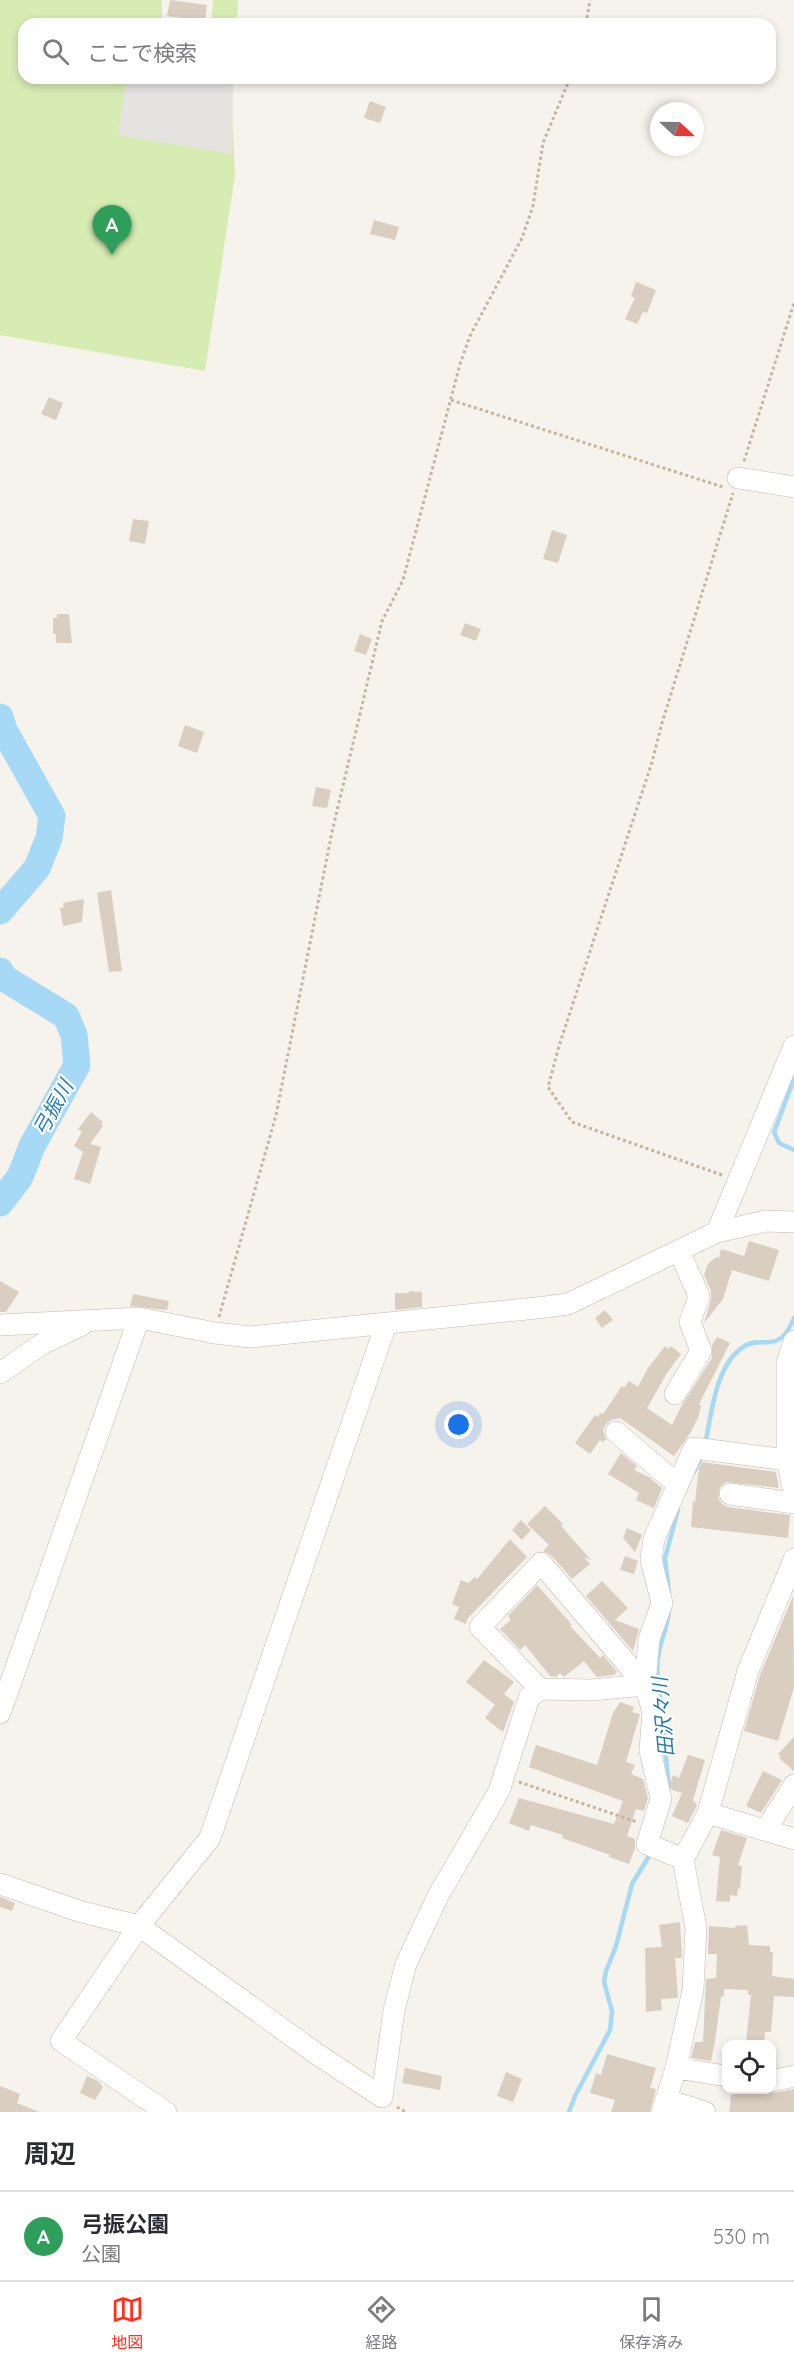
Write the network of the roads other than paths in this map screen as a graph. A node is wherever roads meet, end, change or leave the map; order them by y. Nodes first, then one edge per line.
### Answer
1 (736, 484) road end
2 (794, 487) edge
3 (794, 1046) edge
4 (794, 1222) edge
5 (717, 1232) junction
6 (678, 1251) junction
7 (139, 1318) junction
8 (91, 1321) junction
9 (386, 1324) junction
10 (0, 1325) edge
11 (794, 1341) edge
12 (0, 1373) edge
13 (675, 1394) dead end
14 (616, 1432) dead end
15 (787, 1460) junction
16 (677, 1484) junction
17 (794, 1492) edge
18 (730, 1494) dead end
19 (794, 1503) edge
20 (794, 1559) edge
21 (645, 1685) junction
22 (540, 1689) junction
23 (0, 1713) edge
24 (794, 1785) edge
25 (708, 1813) junction
26 (766, 1830) junction
27 (794, 1839) edge
28 (683, 1859) junction
29 (0, 1884) edge
30 (140, 1926) junction
31 (676, 2068) junction
32 (722, 2075) edge
33 (794, 2076) edge
34 (776, 2080) edge
35 (664, 2106) edge
36 (166, 2112) edge
37 (705, 2112) edge

1 - 2 street
3 - 5 street
4 - 5 street
5 - 6 street
6 - 9 street
6 - 13 street
7 - 8 street
7 - 9 street
7 - 23 street
8 - 10 street
8 - 12 street
9 - 30 street
11 - 15 street
14 - 16 street
15 - 16 street
15 - 17 street
16 - 21 street
18 - 19 street
20 - 25 street
21 - 22 street
21 - 22 street
21 - 28 street
22 - 30 street
24 - 26 street
25 - 26 street
25 - 28 street
26 - 27 street
28 - 31 street
29 - 30 street
30 - 36 street
31 - 32 street
31 - 35 street
33 - 34 street
35 - 37 street

